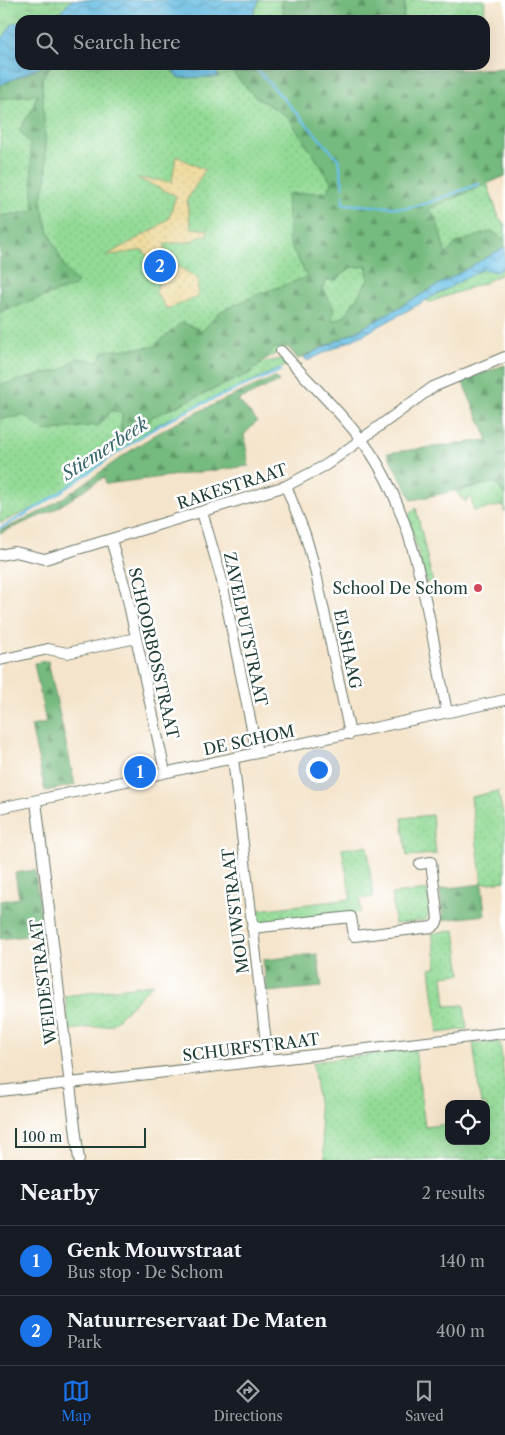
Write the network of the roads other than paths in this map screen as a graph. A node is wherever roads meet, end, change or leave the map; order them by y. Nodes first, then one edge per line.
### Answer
1 (281, 351) dead end
2 (505, 357) edge
3 (361, 439) junction
4 (286, 486) junction
5 (202, 512) junction
6 (112, 540) junction
7 (0, 555) edge
8 (136, 638) junction
9 (0, 660) edge
10 (505, 700) edge
11 (447, 712) junction
12 (350, 734) junction
13 (257, 753) junction
14 (233, 758) junction
15 (165, 772) junction
16 (36, 801) junction
17 (0, 808) edge
18 (420, 864) dead end
19 (252, 928) junction
20 (505, 1033) edge
21 (268, 1060) junction
22 (70, 1083) junction
23 (0, 1092) edge
24 (79, 1160) edge

1 - 3 street
2 - 3 street, RAKESTRAAT
3 - 4 street, RAKESTRAAT
3 - 11 street
4 - 5 street, RAKESTRAAT
4 - 12 street, ELSHAAG
5 - 6 street, RAKESTRAAT
5 - 13 street, ZAVELPUTSTRAAT
6 - 7 street, RAKESTRAAT
6 - 8 street, SCHOORBOSSTRAAT
8 - 9 street
8 - 15 street, SCHOORBOSSTRAAT
10 - 11 street, DE SCHOM
11 - 12 street, DE SCHOM
12 - 13 street, DE SCHOM
13 - 14 street, DE SCHOM
14 - 15 street, DE SCHOM
14 - 19 street, MOUWSTRAAT
15 - 16 street, DE SCHOM
16 - 17 street, DE SCHOM
16 - 22 street, WEIDESTRAAT
18 - 19 street
19 - 21 street, MOUWSTRAAT
20 - 21 street, SCHURFSTRAAT
21 - 22 street, SCHURFSTRAAT
22 - 23 street, SCHURFSTRAAT
22 - 24 street, WEIDESTRAAT

